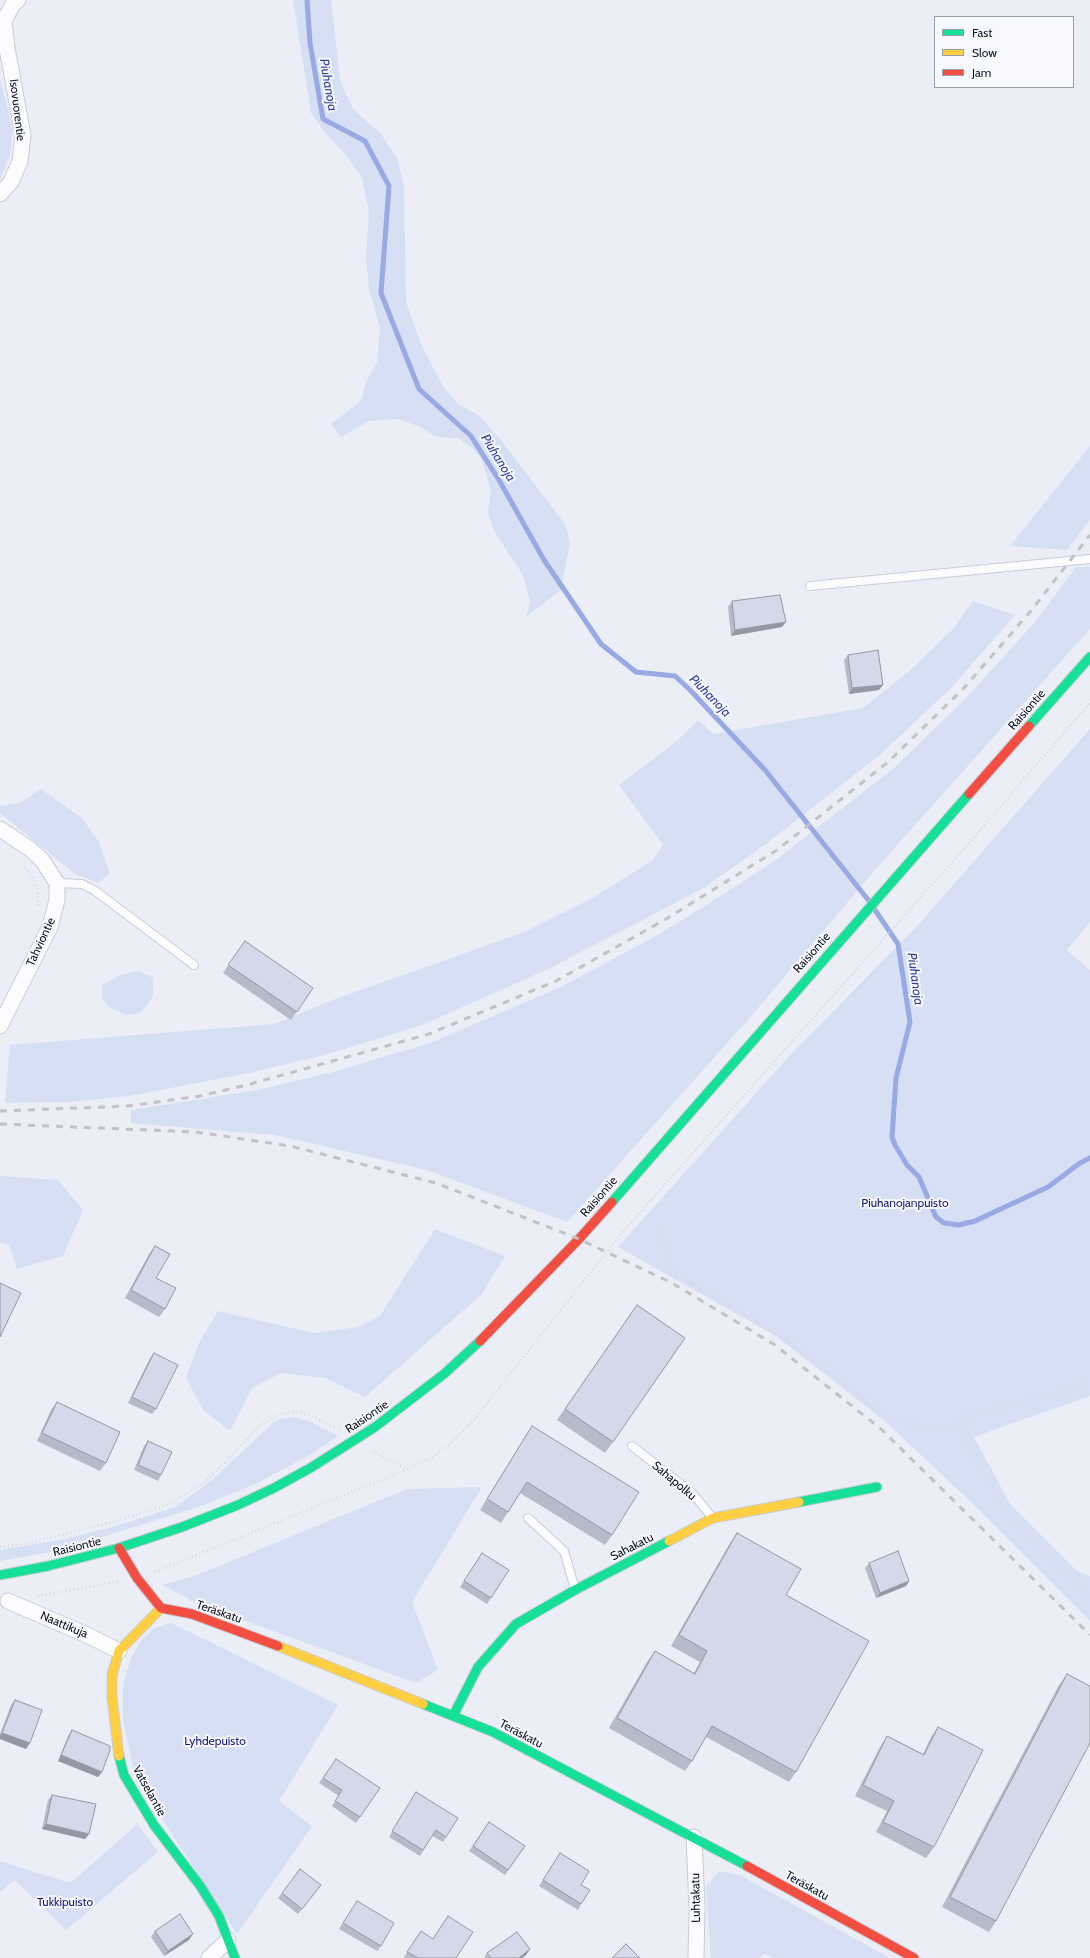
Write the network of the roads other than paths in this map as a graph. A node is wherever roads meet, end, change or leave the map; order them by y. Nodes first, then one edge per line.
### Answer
1 (18, 0) edge
2 (0, 194) edge
3 (1090, 559) edge
4 (810, 586) dead end
5 (1090, 657) edge
6 (0, 829) edge
7 (57, 883) junction
8 (194, 964) dead end
9 (0, 1026) edge
10 (632, 1446) dead end
11 (877, 1487) dead end
12 (528, 1518) dead end
13 (713, 1518) junction
14 (119, 1548) junction
15 (0, 1575) edge
16 (575, 1590) junction
17 (8, 1601) dead end
18 (161, 1608) junction
19 (119, 1652) junction
20 (453, 1716) junction
21 (694, 1838) junction
22 (228, 1940) junction
23 (209, 1958) edge
24 (235, 1958) edge
25 (696, 1958) edge
26 (914, 1958) edge

1 - 2 street, Isovuorentie
3 - 4 lane
5 - 14 street, Raisiontie
6 - 7 street
7 - 8 lane
7 - 9 street, Tahviontie
10 - 13 lane, Sahapolku
11 - 13 street, Sahakatu
12 - 16 lane
13 - 16 street, Sahakatu
14 - 15 street, Raisiontie
14 - 18 street
16 - 20 street, Sahakatu
17 - 19 street, Naattikuja
18 - 19 street, Vatselantie
18 - 20 street, Teräskatu
19 - 22 street, Vatselantie
20 - 21 street, Teräskatu
21 - 25 street, Luhtakatu
21 - 26 street, Teräskatu
22 - 23 street
22 - 24 street, Vatselantie

